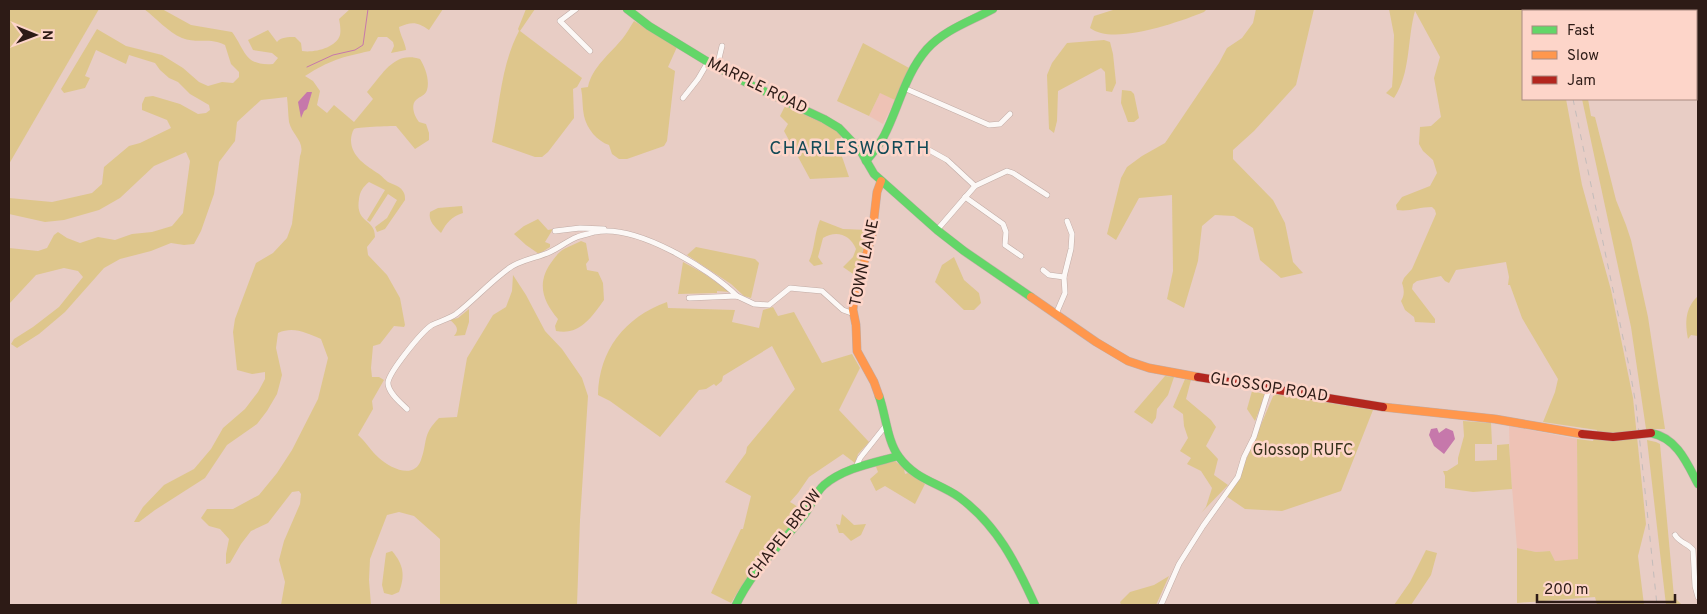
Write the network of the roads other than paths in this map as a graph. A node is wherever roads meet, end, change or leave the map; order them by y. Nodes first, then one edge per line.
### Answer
1 (576, 9) edge
2 (627, 9) edge
3 (993, 9) edge
4 (722, 46) dead end
5 (590, 51) dead end
6 (708, 62) junction
7 (717, 67) junction
8 (904, 88) junction
9 (683, 98) dead end
10 (1010, 114) dead end
11 (920, 144) dead end
12 (866, 160) junction
13 (874, 174) joint
14 (882, 181) junction
15 (975, 186) junction
16 (965, 196) junction
17 (1047, 196) dead end
18 (1067, 221) dead end
19 (936, 230) junction
20 (556, 231) dead end
21 (626, 233) junction
22 (1018, 246) dead end
23 (1014, 251) junction
24 (1021, 256) dead end
25 (1043, 270) dead end
26 (1064, 276) junction
27 (738, 296) junction
28 (688, 298) dead end
29 (854, 314) junction
30 (1056, 314) junction
31 (1269, 389) junction
32 (407, 409) dead end
33 (887, 423) junction
34 (898, 456) junction
35 (856, 467) junction
36 (1698, 484) edge
37 (1675, 535) dead end
38 (1698, 545) edge
39 (1692, 548) junction
40 (1698, 597) edge
41 (736, 604) edge
42 (1034, 605) edge
43 (1161, 605) edge

1 - 5 street
2 - 6 main road, MARPLE ROAD
3 - 8 main road
4 - 7 street
6 - 7 main road, MARPLE ROAD
6 - 9 street
7 - 12 main road, MARPLE ROAD
8 - 10 street
8 - 12 main road
11 - 15 street
12 - 13 main road, MARPLE ROAD
13 - 14 main road, GLOSSOP ROAD
14 - 19 main road, GLOSSOP ROAD
14 - 29 main road, TOWN LANE
15 - 16 street
15 - 17 street
16 - 19 street
16 - 23 street
18 - 26 street
19 - 30 main road, GLOSSOP ROAD
20 - 21 street
21 - 27 street
21 - 32 street
22 - 23 street
23 - 24 street
25 - 26 street
26 - 30 street
27 - 28 street
27 - 29 street
29 - 33 main road, TOWN LANE
30 - 31 main road, GLOSSOP ROAD
31 - 36 main road, GLOSSOP ROAD, bridge
31 - 43 street
33 - 34 main road, TOWN LANE
33 - 35 street
34 - 35 main road, CHAPEL BROW
34 - 42 main road
35 - 41 main road, CHAPEL BROW
37 - 39 street
38 - 39 street
39 - 40 street

